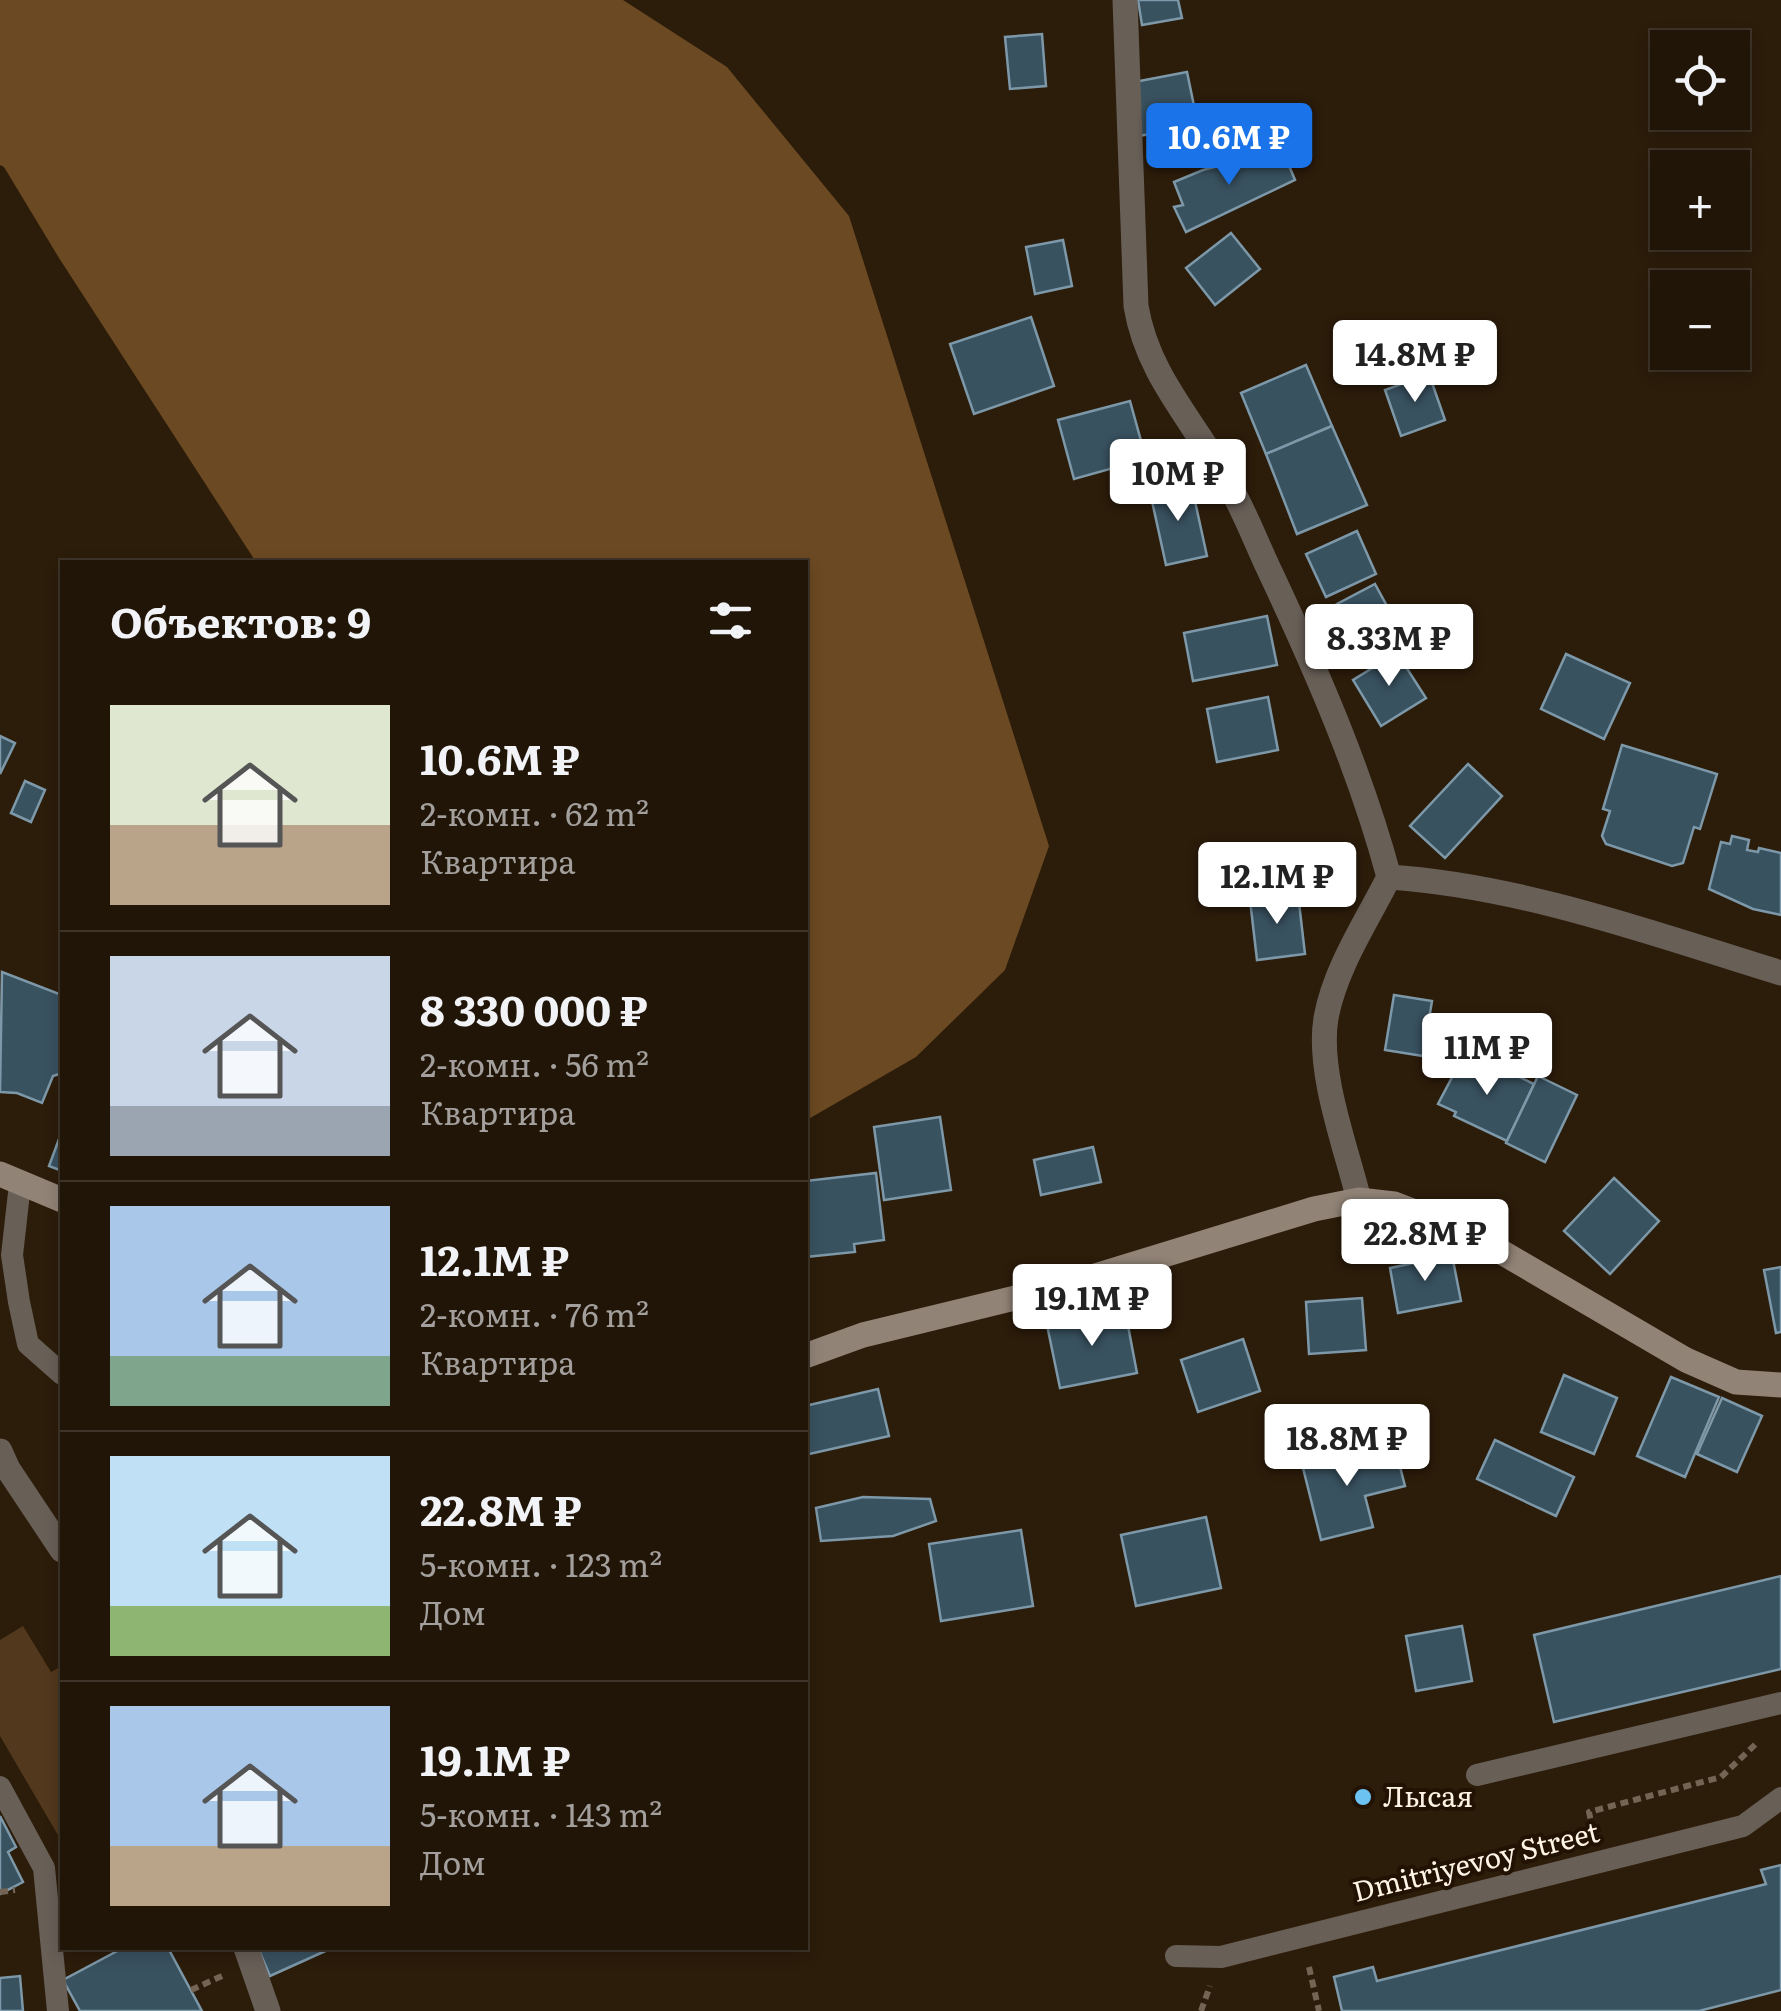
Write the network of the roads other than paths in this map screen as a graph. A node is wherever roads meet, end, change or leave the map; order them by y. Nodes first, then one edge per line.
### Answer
1 (1126, 0) edge
2 (1389, 877) junction
3 (1781, 973) edge
4 (10, 1179) edge
5 (60, 1199) edge
6 (1359, 1200) junction
7 (808, 1355) edge
8 (60, 1372) edge
9 (1781, 1385) edge
10 (0, 1451) edge
11 (60, 1547) edge
12 (1781, 1703) edge
13 (1477, 1775) dead end
14 (0, 1787) edge
15 (1781, 1798) edge
16 (247, 1950) edge
17 (1176, 1956) dead end
18 (58, 2011) edge
19 (268, 2011) edge

1 - 2 street
2 - 3 street
2 - 6 street
4 - 5 street
4 - 8 lane
6 - 7 street
6 - 9 street
10 - 11 street
12 - 13 lane
14 - 18 lane
15 - 17 lane, Dmitriyevoy Street
16 - 19 street

